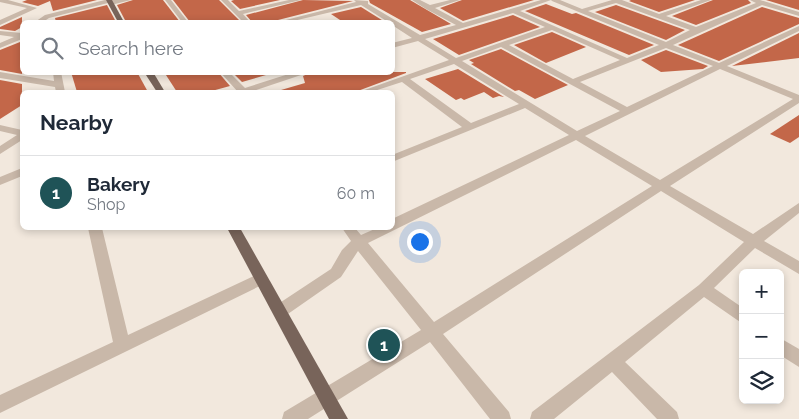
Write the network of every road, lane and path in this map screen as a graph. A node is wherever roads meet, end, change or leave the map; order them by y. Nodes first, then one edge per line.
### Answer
1 (0, 0) edge
2 (128, 0) edge
3 (168, 0) edge
4 (224, 0) edge
5 (298, 0) edge
6 (373, 0) edge
7 (415, 0) edge
8 (457, 0) edge
9 (548, 0) edge
10 (554, 0) edge
11 (618, 0) edge
12 (708, 0) edge
13 (753, 0) edge
14 (110, 1) edge
15 (360, 1) edge
16 (761, 3) junction
17 (428, 8) junction
18 (515, 11) junction
19 (582, 11) junction
20 (239, 13) junction
21 (799, 14) edge
22 (660, 16) junction
23 (42, 20) edge
24 (119, 20) edge
25 (183, 20) edge
26 (245, 20) edge
27 (296, 20) edge
28 (390, 20) edge
29 (0, 23) edge
30 (395, 23) edge
31 (464, 26) junction
32 (553, 28) junction
33 (799, 28) edge
34 (696, 30) junction
35 (0, 33) edge
36 (20, 36) edge
37 (20, 37) edge
38 (420, 39) junction
39 (395, 45) edge
40 (503, 45) junction
41 (666, 45) junction
42 (0, 46) edge
43 (626, 60) junction
44 (457, 61) junction
45 (720, 66) junction
46 (0, 75) edge
47 (58, 75) edge
48 (150, 75) edge
49 (227, 75) edge
50 (296, 75) edge
51 (404, 79) junction
52 (572, 82) junction
53 (60, 89) edge
54 (160, 90) edge
55 (240, 90) edge
56 (248, 90) edge
57 (370, 90) edge
58 (796, 97) edge
59 (527, 104) junction
60 (629, 112) junction
61 (469, 127) junction
62 (0, 128) edge
63 (20, 133) edge
64 (20, 136) edge
65 (577, 136) junction
66 (0, 151) edge
67 (395, 157) edge
68 (20, 173) edge
69 (0, 181) edge
70 (662, 186) junction
71 (799, 207) edge
72 (395, 224) edge
73 (95, 230) edge
74 (235, 230) edge
75 (350, 230) edge
76 (384, 230) edge
77 (359, 241) junction
78 (754, 241) junction
79 (799, 268) edge
80 (261, 280) junction
81 (704, 289) junction
82 (280, 311) junction
83 (739, 314) edge
84 (432, 332) junction
85 (122, 345) junction
86 (784, 348) edge
87 (799, 359) edge
88 (613, 362) junction
89 (328, 398) junction
90 (0, 404) edge
91 (291, 419) edge
92 (339, 419) edge
93 (502, 419) edge
94 (539, 419) edge
95 (670, 419) edge

1 - 29 street
2 - 14 street
3 - 25 street
4 - 20 street
5 - 20 street
6 - 15 street
7 - 17 street
8 - 17 street
9 - 18 street
10 - 19 street
11 - 19 street
11 - 22 street
12 - 22 street
13 - 16 street
14 - 23 street
14 - 24 main road
15 - 27 street
15 - 28 street
16 - 21 street
16 - 34 street
17 - 31 street
18 - 31 street
18 - 32 street
19 - 41 street
20 - 26 street
22 - 34 street
30 - 38 street
31 - 38 street
32 - 40 street
32 - 43 street
33 - 45 street
34 - 41 street
35 - 36 street
37 - 42 street
38 - 39 street
38 - 44 street
40 - 44 street
40 - 52 street
41 - 43 street
41 - 45 street
43 - 52 street
44 - 51 street
44 - 59 street
45 - 58 street
45 - 60 street
46 - 53 street
47 - 53 street
48 - 54 main road
49 - 55 street
50 - 56 street
51 - 57 street
51 - 61 street
52 - 60 street
58 - 70 street
59 - 61 street
59 - 65 street
60 - 65 street
61 - 67 street
62 - 63 street
64 - 66 street
65 - 70 street
65 - 72 street
68 - 69 street
70 - 78 street
70 - 84 street
71 - 78 street
73 - 85 street
74 - 80 main road
75 - 77 street
76 - 77 street
77 - 82 street
77 - 84 street
78 - 79 street
78 - 81 street
80 - 82 main road
80 - 85 street
81 - 83 street
81 - 88 street
82 - 89 main road
84 - 89 street
84 - 93 street
85 - 90 street
86 - 87 street
88 - 94 street
88 - 95 street
89 - 91 street
89 - 92 main road

